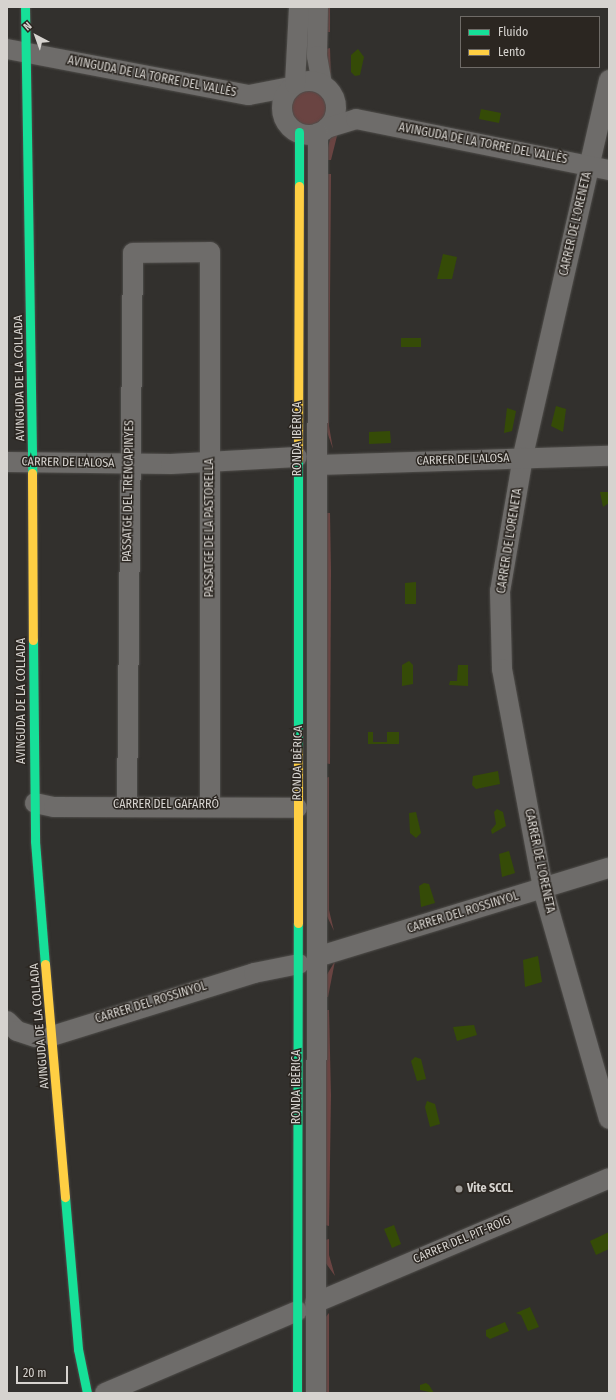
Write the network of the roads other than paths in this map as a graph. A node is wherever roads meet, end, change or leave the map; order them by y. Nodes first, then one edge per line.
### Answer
1 (25, 7) edge
2 (299, 7) edge
3 (318, 7) edge
4 (7, 49) edge
5 (29, 54) junction
6 (609, 80) edge
7 (322, 84) junction
8 (293, 86) junction
9 (249, 95) junction
10 (335, 102) junction
11 (282, 112) junction
12 (356, 119) junction
13 (322, 130) junction
14 (299, 132) junction
15 (589, 166) junction
16 (609, 170) edge
17 (210, 252) joint
18 (609, 456) edge
19 (297, 457) junction
20 (524, 457) junction
21 (7, 462) edge
22 (210, 462) junction
23 (33, 463) junction
24 (128, 464) junction
25 (318, 465) junction
26 (35, 803) junction
27 (127, 805) junction
28 (210, 805) junction
29 (297, 808) junction
30 (609, 868) edge
31 (542, 889) junction
32 (308, 961) junction
33 (7, 1021) edge
34 (44, 1036) junction
35 (609, 1119) edge
36 (609, 1178) edge
37 (306, 1307) junction
38 (88, 1393) edge
39 (105, 1393) edge
40 (297, 1393) edge
41 (316, 1393) edge

1 - 5 street, AVINGUDA DE LA COLLADA
2 - 8 street
3 - 7 street
4 - 5 street, AVINGUDA DE LA TORRE DEL VALLÈS
5 - 9 street, AVINGUDA DE LA TORRE DEL VALLÈS
5 - 23 street, AVINGUDA DE LA COLLADA
6 - 15 street, CARRER DE L'ORENETA
7 - 8 street
7 - 10 street
8 - 9 street, AVINGUDA DE LA TORRE DEL VALLÈS
8 - 11 street
9 - 11 street, AVINGUDA DE LA TORRE DEL VALLÈS
10 - 12 street, AVINGUDA DE LA TORRE DEL VALLÈS
10 - 13 street, RONDA IBÈRICA
11 - 14 street
12 - 13 street, AVINGUDA DE LA TORRE DEL VALLÈS
12 - 15 street, AVINGUDA DE LA TORRE DEL VALLÈS
13 - 14 street
13 - 25 street, RONDA IBÈRICA
14 - 19 street, RONDA IBÈRICA
15 - 16 street, AVINGUDA DE LA TORRE DEL VALLÈS
15 - 20 street, CARRER DE L'ORENETA
17 - 22 street, PASSATGE DE LA PASTORELLA
17 - 24 street, PASSATGE DEL TRENCAPINYES
18 - 20 street, CARRER DE L'ALOSA
19 - 22 street, CARRER DE L'ALOSA
19 - 29 street, RONDA IBÈRICA
20 - 25 street, CARRER DE L'ALOSA
20 - 31 street, CARRER DE L'ORENETA
21 - 23 street, CARRER DE L'ALOSA
22 - 24 street, CARRER DE L'ALOSA
22 - 28 street, PASSATGE DE LA PASTORELLA
23 - 24 street, CARRER DE L'ALOSA
23 - 26 street, AVINGUDA DE LA COLLADA
24 - 27 street, PASSATGE DEL TRENCAPINYES
25 - 32 street, RONDA IBÈRICA
26 - 27 street, CARRER DEL GAFARRÓ
26 - 34 street, AVINGUDA DE LA COLLADA
27 - 28 street, CARRER DEL GAFARRÓ
28 - 29 street, CARRER DEL GAFARRÓ
29 - 32 street, RONDA IBÈRICA
30 - 31 street, CARRER DEL ROSSINYOL
31 - 32 street, CARRER DEL ROSSINYOL
31 - 35 street, CARRER DE L'ORENETA
32 - 34 street, CARRER DEL ROSSINYOL
32 - 37 street, RONDA IBÈRICA
33 - 34 street
34 - 38 street, AVINGUDA DE LA COLLADA
36 - 37 street, CARRER DEL PIT-ROIG
37 - 39 street, CARRER DEL PIT-ROIG
37 - 40 street, RONDA IBÈRICA
37 - 41 street, RONDA IBÈRICA

